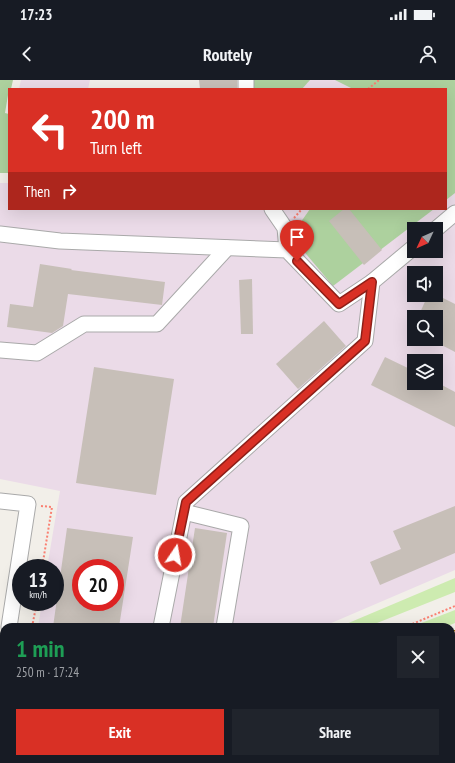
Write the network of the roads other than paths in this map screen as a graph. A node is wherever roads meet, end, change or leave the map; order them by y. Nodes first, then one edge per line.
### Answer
1 (273, 210) edge
2 (455, 213) edge
3 (443, 223) edge
4 (0, 234) edge
5 (227, 248) junction
6 (287, 250) junction
7 (407, 253) edge
8 (372, 282) junction
9 (0, 350) edge
10 (0, 501) edge
11 (184, 512) junction
12 (10, 623) edge
13 (161, 623) edge
14 (225, 623) edge

1 - 6 street
2 - 3 street
4 - 5 street
5 - 6 street
5 - 9 street
6 - 8 street
7 - 8 street
8 - 11 street
10 - 12 street
11 - 13 street
11 - 14 street

